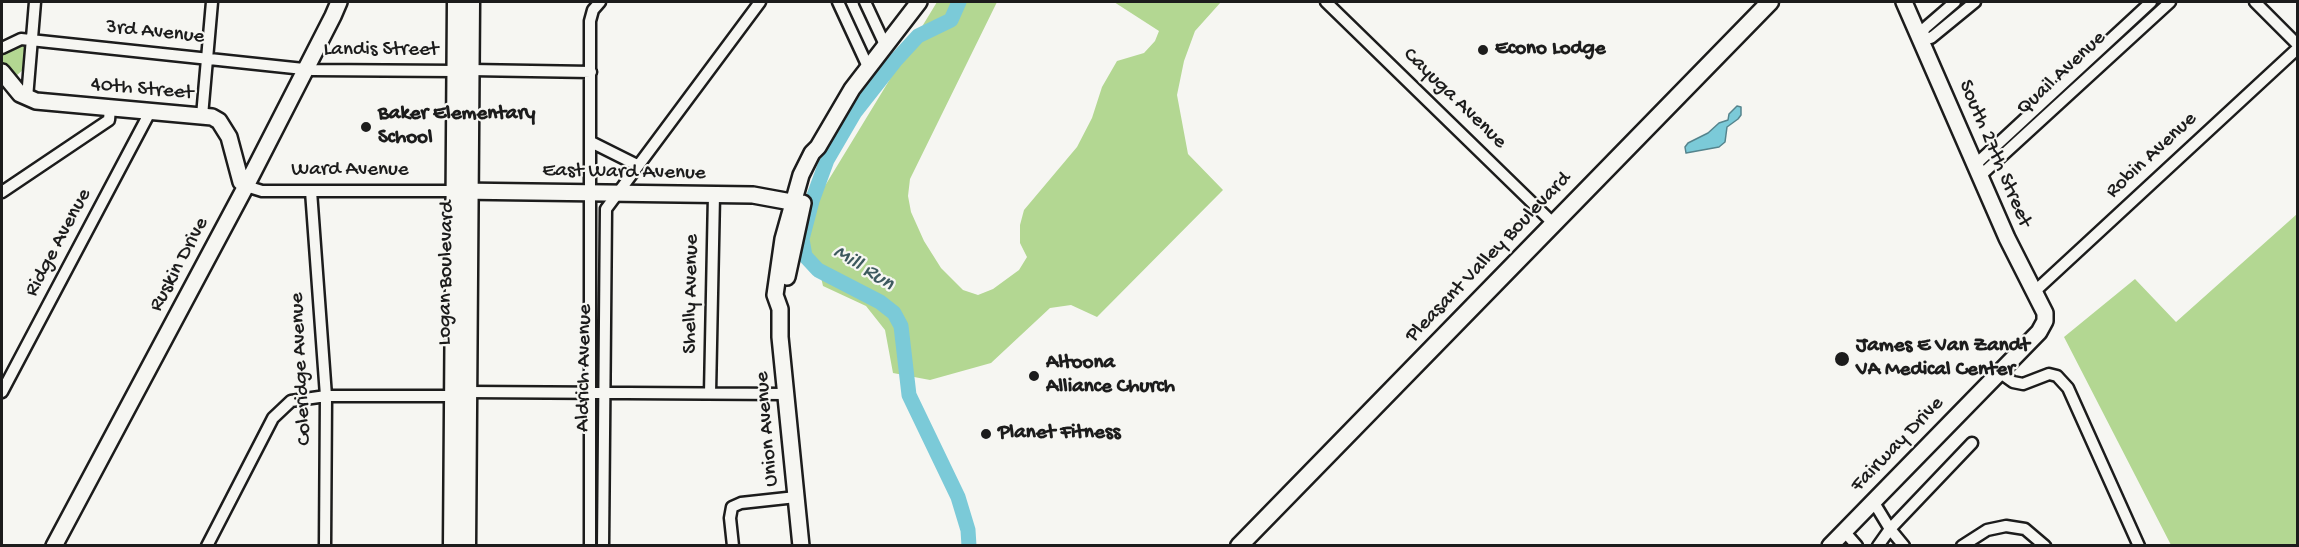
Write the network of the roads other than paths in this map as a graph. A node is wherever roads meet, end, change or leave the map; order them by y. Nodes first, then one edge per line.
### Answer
1 (35, 2) edge
2 (212, 2) edge
3 (339, 2) edge
4 (456, 2) edge
5 (471, 2) edge
6 (600, 2) edge
7 (760, 2) edge
8 (838, 2) edge
9 (865, 2) edge
10 (919, 2) edge
11 (1326, 2) edge
12 (1770, 2) edge
13 (1904, 2) edge
14 (1955, 2) edge
15 (1975, 2) edge
16 (2151, 2) edge
17 (2170, 2) edge
18 (2255, 2) edge
19 (2131, 21) junction
20 (2139, 30) junction
21 (1920, 37) junction
22 (32, 40) junction
23 (2298, 46) edge
24 (886, 47) junction
25 (2, 48) edge
26 (207, 58) junction
27 (306, 69) junction
28 (868, 69) junction
29 (463, 70) junction
30 (2, 72) edge
31 (591, 72) junction
32 (27, 98) junction
33 (110, 108) junction
34 (150, 112) junction
35 (202, 116) junction
36 (591, 142) junction
37 (637, 165) junction
38 (1978, 170) junction
39 (246, 186) junction
40 (310, 191) junction
41 (463, 191) junction
42 (2, 192) edge
43 (591, 193) junction
44 (616, 194) junction
45 (714, 195) junction
46 (797, 203) junction
47 (1554, 224) junction
48 (2033, 293) junction
49 (2045, 321) joint
50 (1999, 372) junction
51 (2, 386) edge
52 (591, 392) junction
53 (604, 393) junction
54 (710, 393) junction
55 (461, 394) junction
56 (786, 394) junction
57 (326, 396) junction
58 (1972, 443) dead end
59 (796, 497) junction
60 (1873, 501) junction
61 (1890, 529) junction
62 (1844, 531) junction
63 (1963, 545) edge
64 (54, 546) edge
65 (207, 546) edge
66 (325, 546) edge
67 (452, 546) edge
68 (467, 546) edge
69 (590, 546) edge
70 (603, 546) edge
71 (733, 546) edge
72 (801, 546) edge
73 (1239, 546) edge
74 (1830, 546) edge
75 (1857, 546) edge
76 (1878, 546) edge
77 (1904, 546) edge
78 (2044, 546) edge
79 (2139, 546) edge

1 - 22 street
2 - 26 street
3 - 27 street, Ruskin Drive
4 - 29 main road, Logan Boulevard
5 - 29 main road, Logan Boulevard
6 - 31 street, Aldrich Avenue
7 - 37 street, Aldrich Avenue
8 - 28 street
9 - 24 street
10 - 24 street, Union Avenue
11 - 47 street, Cayuga Avenue
12 - 47 main road, Pleasant Valley Boulevard
13 - 21 street, South 27th Street
14 - 21 street
15 - 21 street
16 - 19 street, Quail Avenue
17 - 20 street, Quail Avenue
18 - 23 street
19 - 20 street
19 - 38 street, Quail Avenue
20 - 38 street, Quail Avenue
21 - 38 street, South 27th Street
22 - 25 street, 3rd Avenue
22 - 26 street, 3rd Avenue
22 - 32 street
23 - 48 street, Robin Avenue
24 - 28 street, Union Avenue
26 - 27 street, 3rd Avenue
26 - 35 street
27 - 29 street, Landis Street
27 - 39 street, Ruskin Drive
28 - 46 street, Union Avenue
29 - 31 street, Landis Street
29 - 41 main road, Logan Boulevard
30 - 32 street
31 - 36 street, Aldrich Avenue
32 - 33 street, 40th Street
33 - 34 street, 40th Street
33 - 42 street
34 - 35 street, 40th Street
34 - 51 street, Ridge Avenue
35 - 39 street, 40th Street
36 - 37 street
36 - 43 street, Aldrich Avenue
37 - 44 street, Aldrich Avenue
38 - 48 street, South 27th Street
39 - 40 street, Ward Avenue
39 - 64 street, Ruskin Drive
40 - 41 street, Ward Avenue
40 - 57 street, Coleridge Avenue
41 - 43 street, East Ward Avenue
41 - 55 main road, Logan Boulevard
43 - 44 street, East Ward Avenue
43 - 52 street, Aldrich Avenue
44 - 45 street, East Ward Avenue
44 - 53 street, Aldrich Avenue
45 - 46 street, East Ward Avenue
45 - 54 street, Shelly Avenue
46 - 56 street, Union Avenue
47 - 73 main road, Pleasant Valley Boulevard
48 - 49 street, South 27th Street
49 - 50 street, Fairway Drive
50 - 60 street, Fairway Drive
50 - 79 street
52 - 53 street
52 - 55 street
52 - 69 street, Aldrich Avenue
53 - 54 street
53 - 70 street, Aldrich Avenue
54 - 56 street
55 - 57 street
55 - 67 main road, Logan Boulevard
55 - 68 main road, Logan Boulevard
56 - 59 street, Union Avenue
57 - 65 street
57 - 66 street, Coleridge Avenue
58 - 61 street
59 - 71 street
59 - 72 street, Union Avenue
60 - 61 street
60 - 62 street, Fairway Drive
61 - 76 street
61 - 77 street
62 - 74 street, Fairway Drive
62 - 75 street
63 - 78 street

